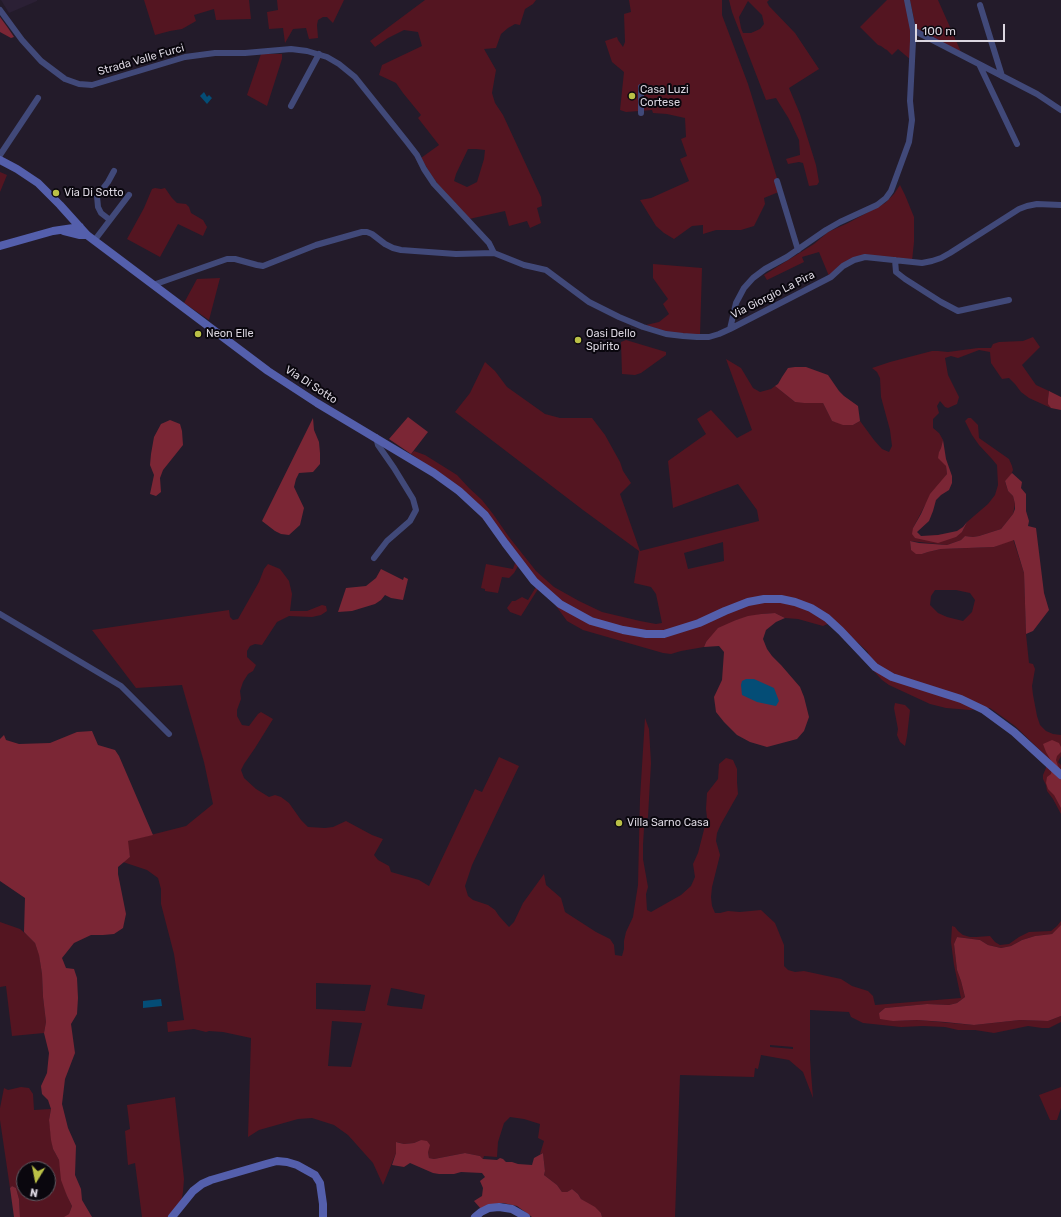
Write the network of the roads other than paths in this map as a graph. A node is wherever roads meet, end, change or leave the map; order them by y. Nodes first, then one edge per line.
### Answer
1 (906, 0) edge
2 (980, 4) dead end
3 (0, 10) edge
4 (913, 30) junction
5 (920, 35) junction
6 (913, 41) junction
7 (319, 54) junction
8 (979, 64) junction
9 (1002, 76) junction
10 (641, 87) dead end
11 (38, 98) dead end
12 (291, 106) dead end
13 (1061, 110) edge
14 (641, 113) dead end
15 (1017, 144) dead end
16 (0, 155) edge
17 (0, 160) edge
18 (114, 172) dead end
19 (777, 181) dead end
20 (129, 195) dead end
21 (1061, 205) edge
22 (110, 220) junction
23 (80, 227) junction
24 (61, 230) junction
25 (87, 235) junction
26 (94, 241) junction
27 (0, 246) edge
28 (798, 250) junction
29 (494, 253) junction
30 (895, 260) junction
31 (153, 285) junction
32 (1008, 300) dead end
33 (730, 329) junction
34 (376, 437) junction
35 (374, 558) dead end
36 (0, 614) edge
37 (169, 734) dead end
38 (1061, 775) edge
39 (172, 1217) edge
40 (324, 1217) edge
41 (475, 1217) edge
42 (526, 1217) edge

1 - 4 street
2 - 9 street
3 - 7 street, Strada Valle Furci
4 - 5 street
4 - 6 street
5 - 6 street
5 - 8 street
6 - 28 street
7 - 12 street
7 - 29 street, Strada Valle Furci
8 - 9 street
8 - 15 street
9 - 13 street
10 - 14 street
11 - 16 street
17 - 23 street, Via Di Sotto
18 - 22 street
19 - 28 street
20 - 22 street
21 - 30 street, Via Giorgio La Pira
22 - 26 street
23 - 24 street
23 - 25 street, Via Di Sotto
24 - 25 street
24 - 27 street
25 - 26 street, Via Di Sotto
26 - 31 street, Via Di Sotto
28 - 33 street
29 - 31 street
29 - 33 street, Via Giorgio La Pira
30 - 32 street
30 - 33 street, Via Giorgio La Pira
31 - 34 street, Via Di Sotto
34 - 35 street
34 - 38 street, Via Di Sotto
36 - 37 street
39 - 40 street
41 - 42 street

